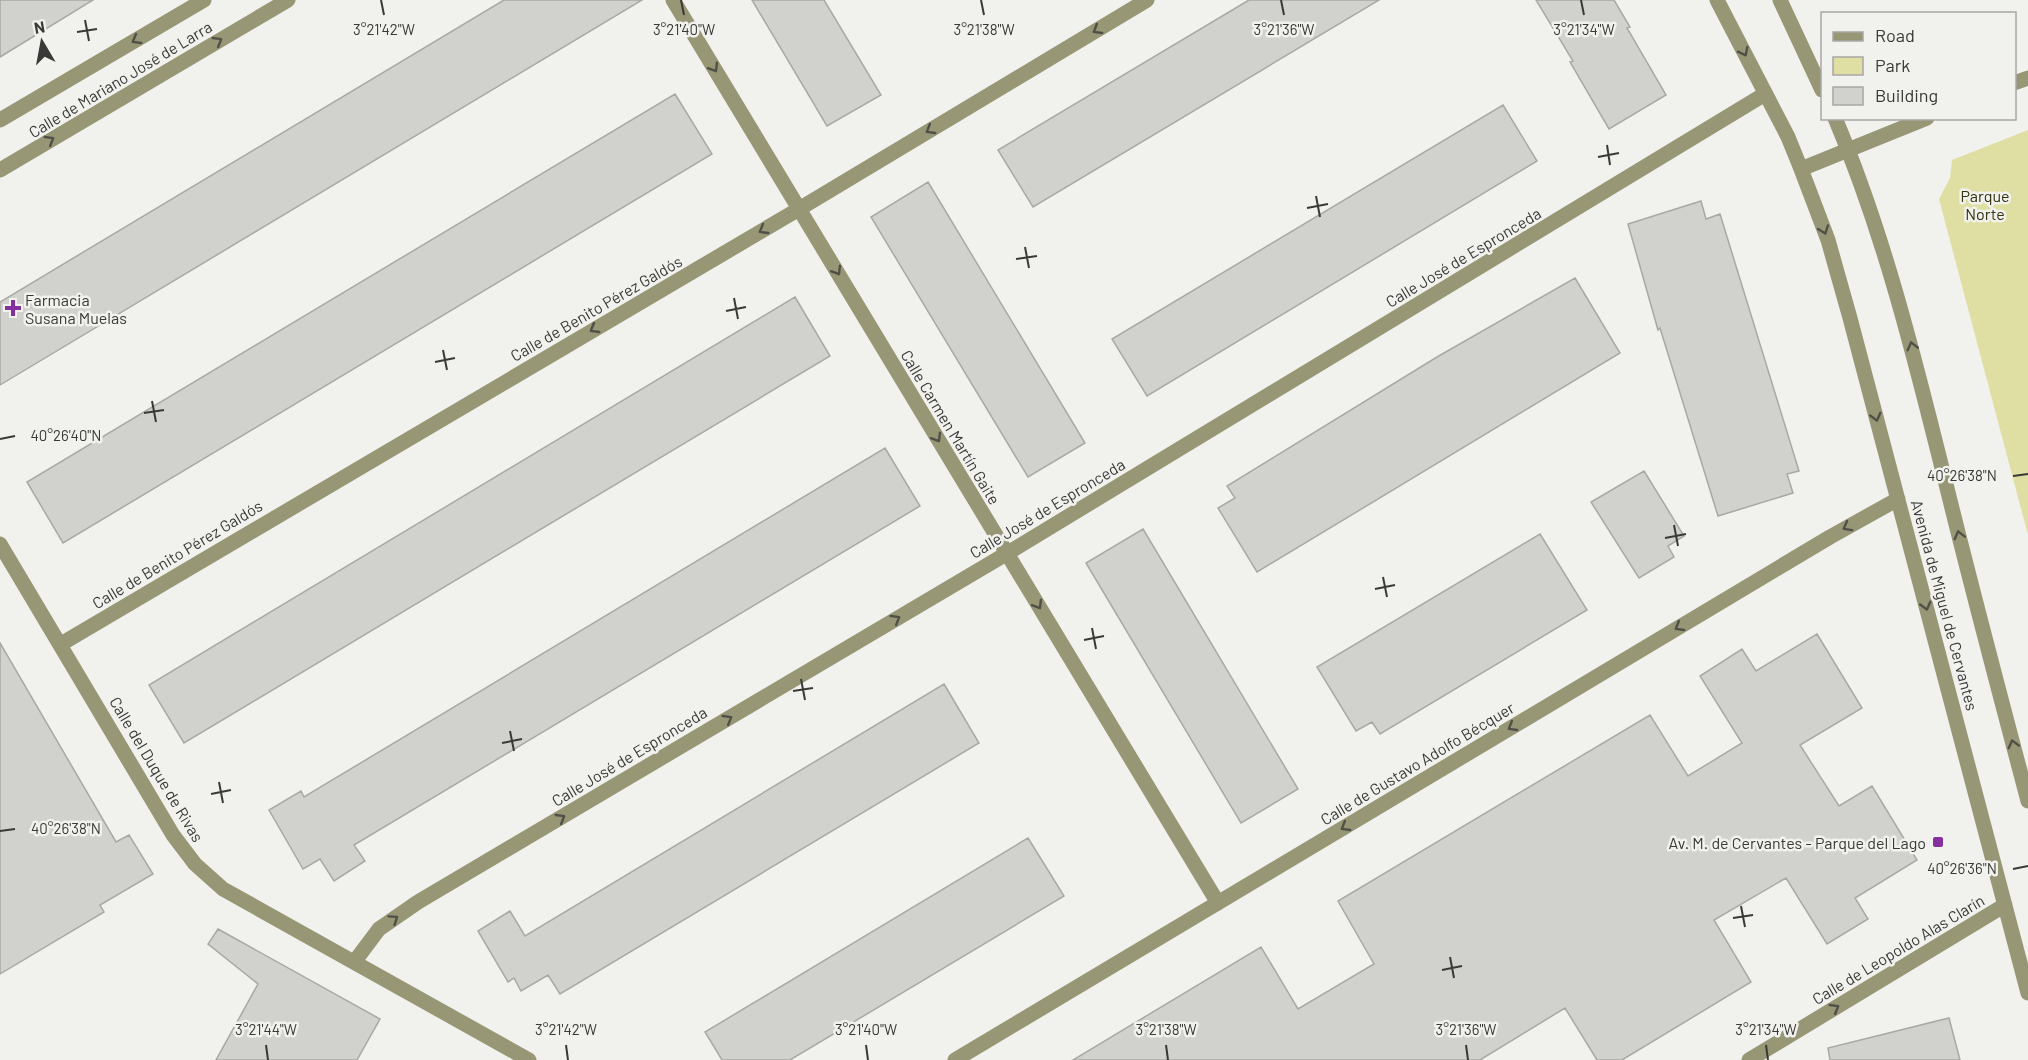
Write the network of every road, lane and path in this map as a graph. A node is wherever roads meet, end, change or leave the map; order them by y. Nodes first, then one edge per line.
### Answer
1 (204, 0) edge
2 (288, 0) edge
3 (673, 0) edge
4 (1147, 0) edge
5 (1717, 0) edge
6 (1780, 0) edge
7 (178, 7) edge
8 (1821, 88) edge
9 (1766, 94) junction
10 (0, 120) edge
11 (1836, 120) edge
12 (1922, 120) edge
13 (1848, 150) junction
14 (1801, 169) junction
15 (0, 170) edge
16 (799, 209) junction
17 (1898, 499) junction
18 (0, 544) edge
19 (1006, 554) junction
20 (61, 644) junction
21 (2028, 801) edge
22 (1218, 903) junction
23 (2005, 905) junction
24 (355, 962) junction
25 (2028, 993) edge
26 (529, 1060) edge
27 (955, 1060) edge
28 (1749, 1060) edge

1 - 7 street, Calle de Mariano José de Larra
15 -> 2 street, Calle de Mariano José de Larra
3 -> 16 street, Calle Carmen Martín Gaite
4 -> 16 street, Calle de Benito Pérez Galdós
5 -> 9 street, Avenida de Miguel de Cervantes
6 - 8 street
7 -> 10 street, Calle de Mariano José de Larra
9 - 14 street, Avenida de Miguel de Cervantes
9 - 19 street, Calle José de Espronceda
11 - 13 street, Avenida de Miguel de Cervantes
12 - 13 street
13 - 14 street
21 -> 13 street, Avenida de Miguel de Cervantes
14 -> 17 street, Avenida de Miguel de Cervantes
16 -> 19 street, Calle Carmen Martín Gaite
16 -> 20 street, Calle de Benito Pérez Galdós
17 -> 22 street, Calle de Gustavo Adolfo Bécquer
17 -> 23 street, Avenida de Miguel de Cervantes
18 - 20 street, Calle del Duque de Rivas
19 -> 22 street, Calle Carmen Martín Gaite
24 -> 19 street, Calle José de Espronceda
20 - 24 street, Calle del Duque de Rivas
22 - 27 street, Calle de Gustavo Adolfo Bécquer
23 - 25 street, Avenida de Miguel de Cervantes
28 -> 23 street, Calle de Leopoldo Alas Clarín
24 - 26 street, Calle del Duque de Rivas

